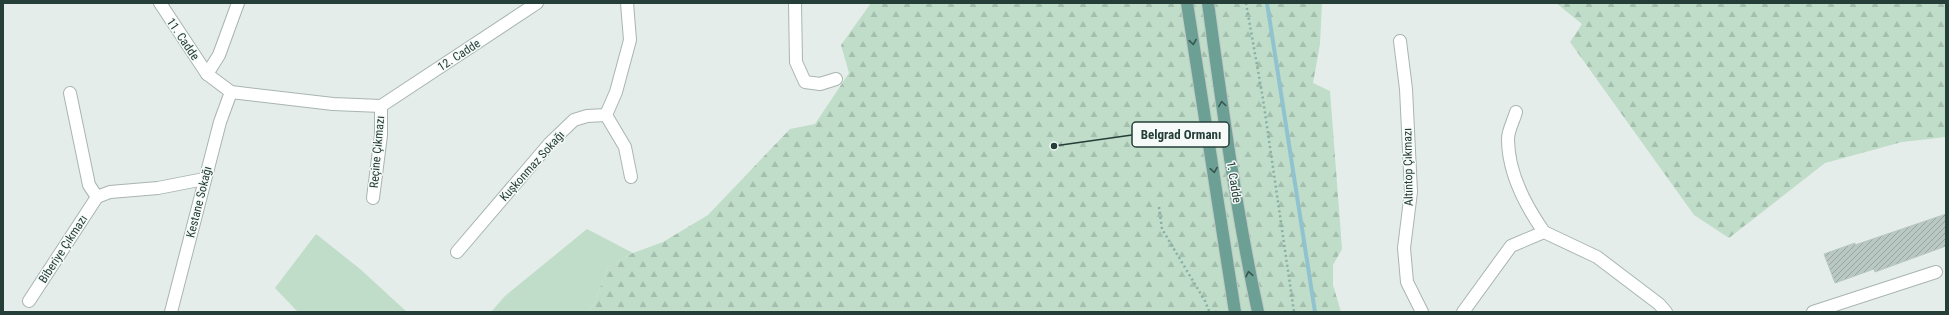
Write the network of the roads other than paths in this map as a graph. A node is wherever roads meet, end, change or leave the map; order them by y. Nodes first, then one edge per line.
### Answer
1 (160, 3) edge
2 (238, 3) edge
3 (537, 3) edge
4 (627, 3) edge
5 (795, 3) edge
6 (1187, 3) edge
7 (1208, 3) edge
8 (1400, 42) dead end
9 (207, 74) junction
10 (836, 79) dead end
11 (231, 92) junction
12 (70, 94) dead end
13 (381, 106) junction
14 (1516, 112) dead end
15 (606, 115) junction
16 (631, 177) dead end
17 (204, 179) junction
18 (97, 196) junction
19 (373, 198) dead end
20 (1544, 232) junction
21 (457, 252) dead end
22 (1936, 272) dead end
23 (29, 301) dead end
24 (173, 311) edge
25 (1255, 311) edge
26 (1235, 312) edge
27 (1422, 312) edge
28 (1463, 312) edge
29 (1666, 312) edge
30 (1813, 312) edge

1 - 9 street, 11. Cadde
2 - 9 street
3 - 13 street, 12. Cadde
4 - 15 street
5 - 10 street
6 -> 26 main road, 1. Cadde
25 -> 7 main road, 1. Cadde
8 - 27 street, Altıntop Çıkmazı
9 - 11 street, 11. Cadde
11 - 13 street
11 - 17 street, Kestane Sokağı
12 - 18 street
13 - 19 street, Reçine Çıkmazı
14 - 20 street
15 - 16 street
15 - 21 street, Kuşkonmaz Sokağı
17 - 18 street
17 - 24 street, Kestane Sokağı
18 - 23 street, Biberiye Çıkmazı
20 - 28 street
20 - 29 street
22 - 30 street

